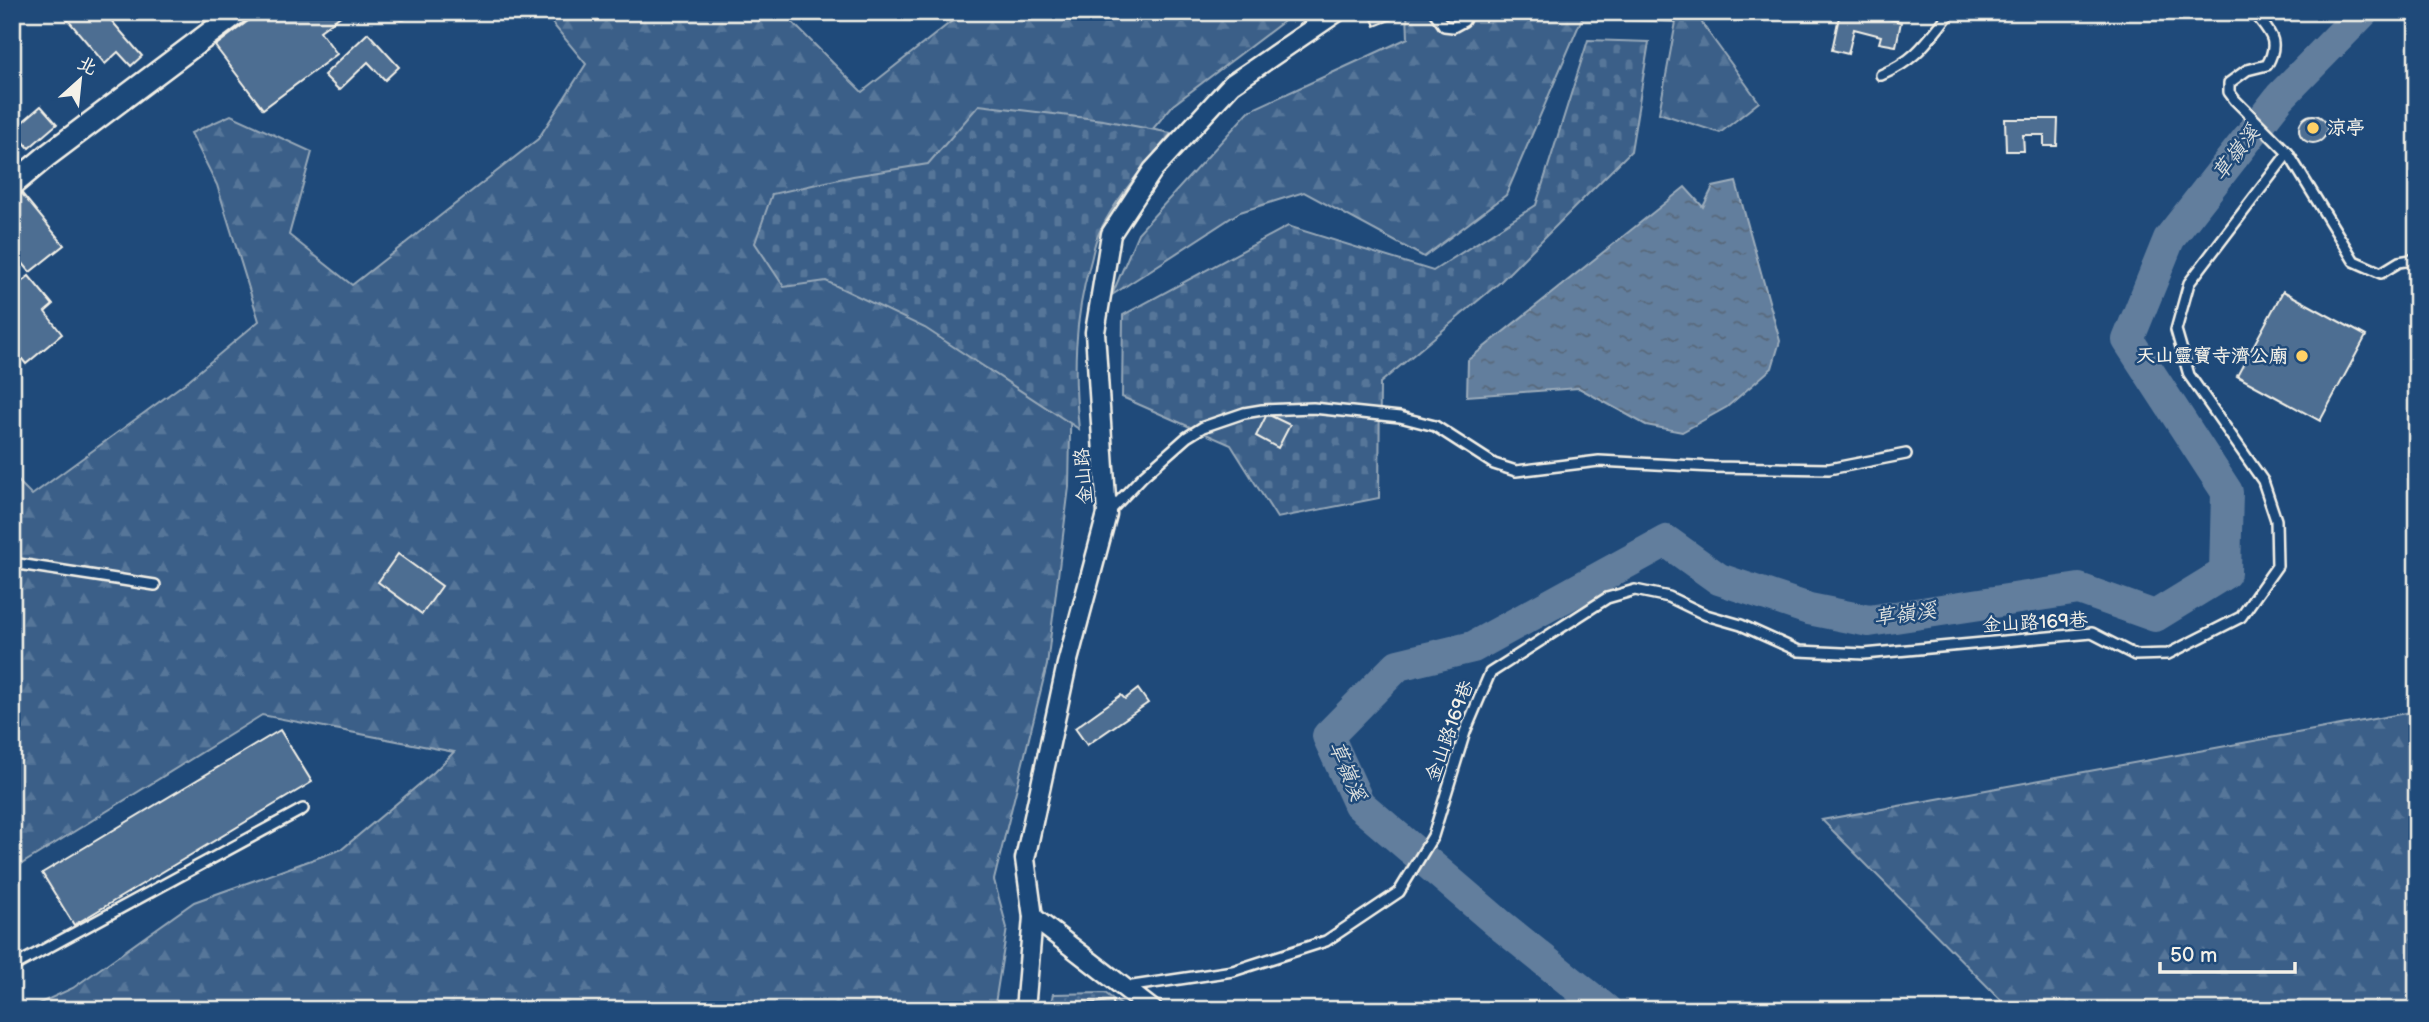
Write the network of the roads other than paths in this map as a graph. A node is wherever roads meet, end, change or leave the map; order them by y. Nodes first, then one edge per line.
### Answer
1 (238, 12) edge
2 (1337, 12) edge
3 (1434, 12) edge
4 (1468, 12) edge
5 (1951, 12) edge
6 (2254, 12) edge
7 (1881, 75) dead end
8 (2288, 153) junction
9 (12, 185) edge
10 (2417, 259) edge
11 (1906, 454) dead end
12 (1107, 514) junction
13 (12, 563) edge
14 (155, 585) dead end
15 (303, 809) dead end
16 (1033, 917) junction
17 (12, 967) edge
18 (1123, 987) junction
19 (1025, 1010) edge
20 (1153, 1010) edge

1 - 9 street
2 - 12 street, 金山路
3 - 4 lane
5 - 7 lane
6 - 8 lane
8 - 10 lane
8 - 18 lane, 金山路169巷
11 - 12 lane
12 - 16 street, 金山路
13 - 14 lane
15 - 17 lane
16 - 18 street
16 - 19 street, 金山路
18 - 20 street

